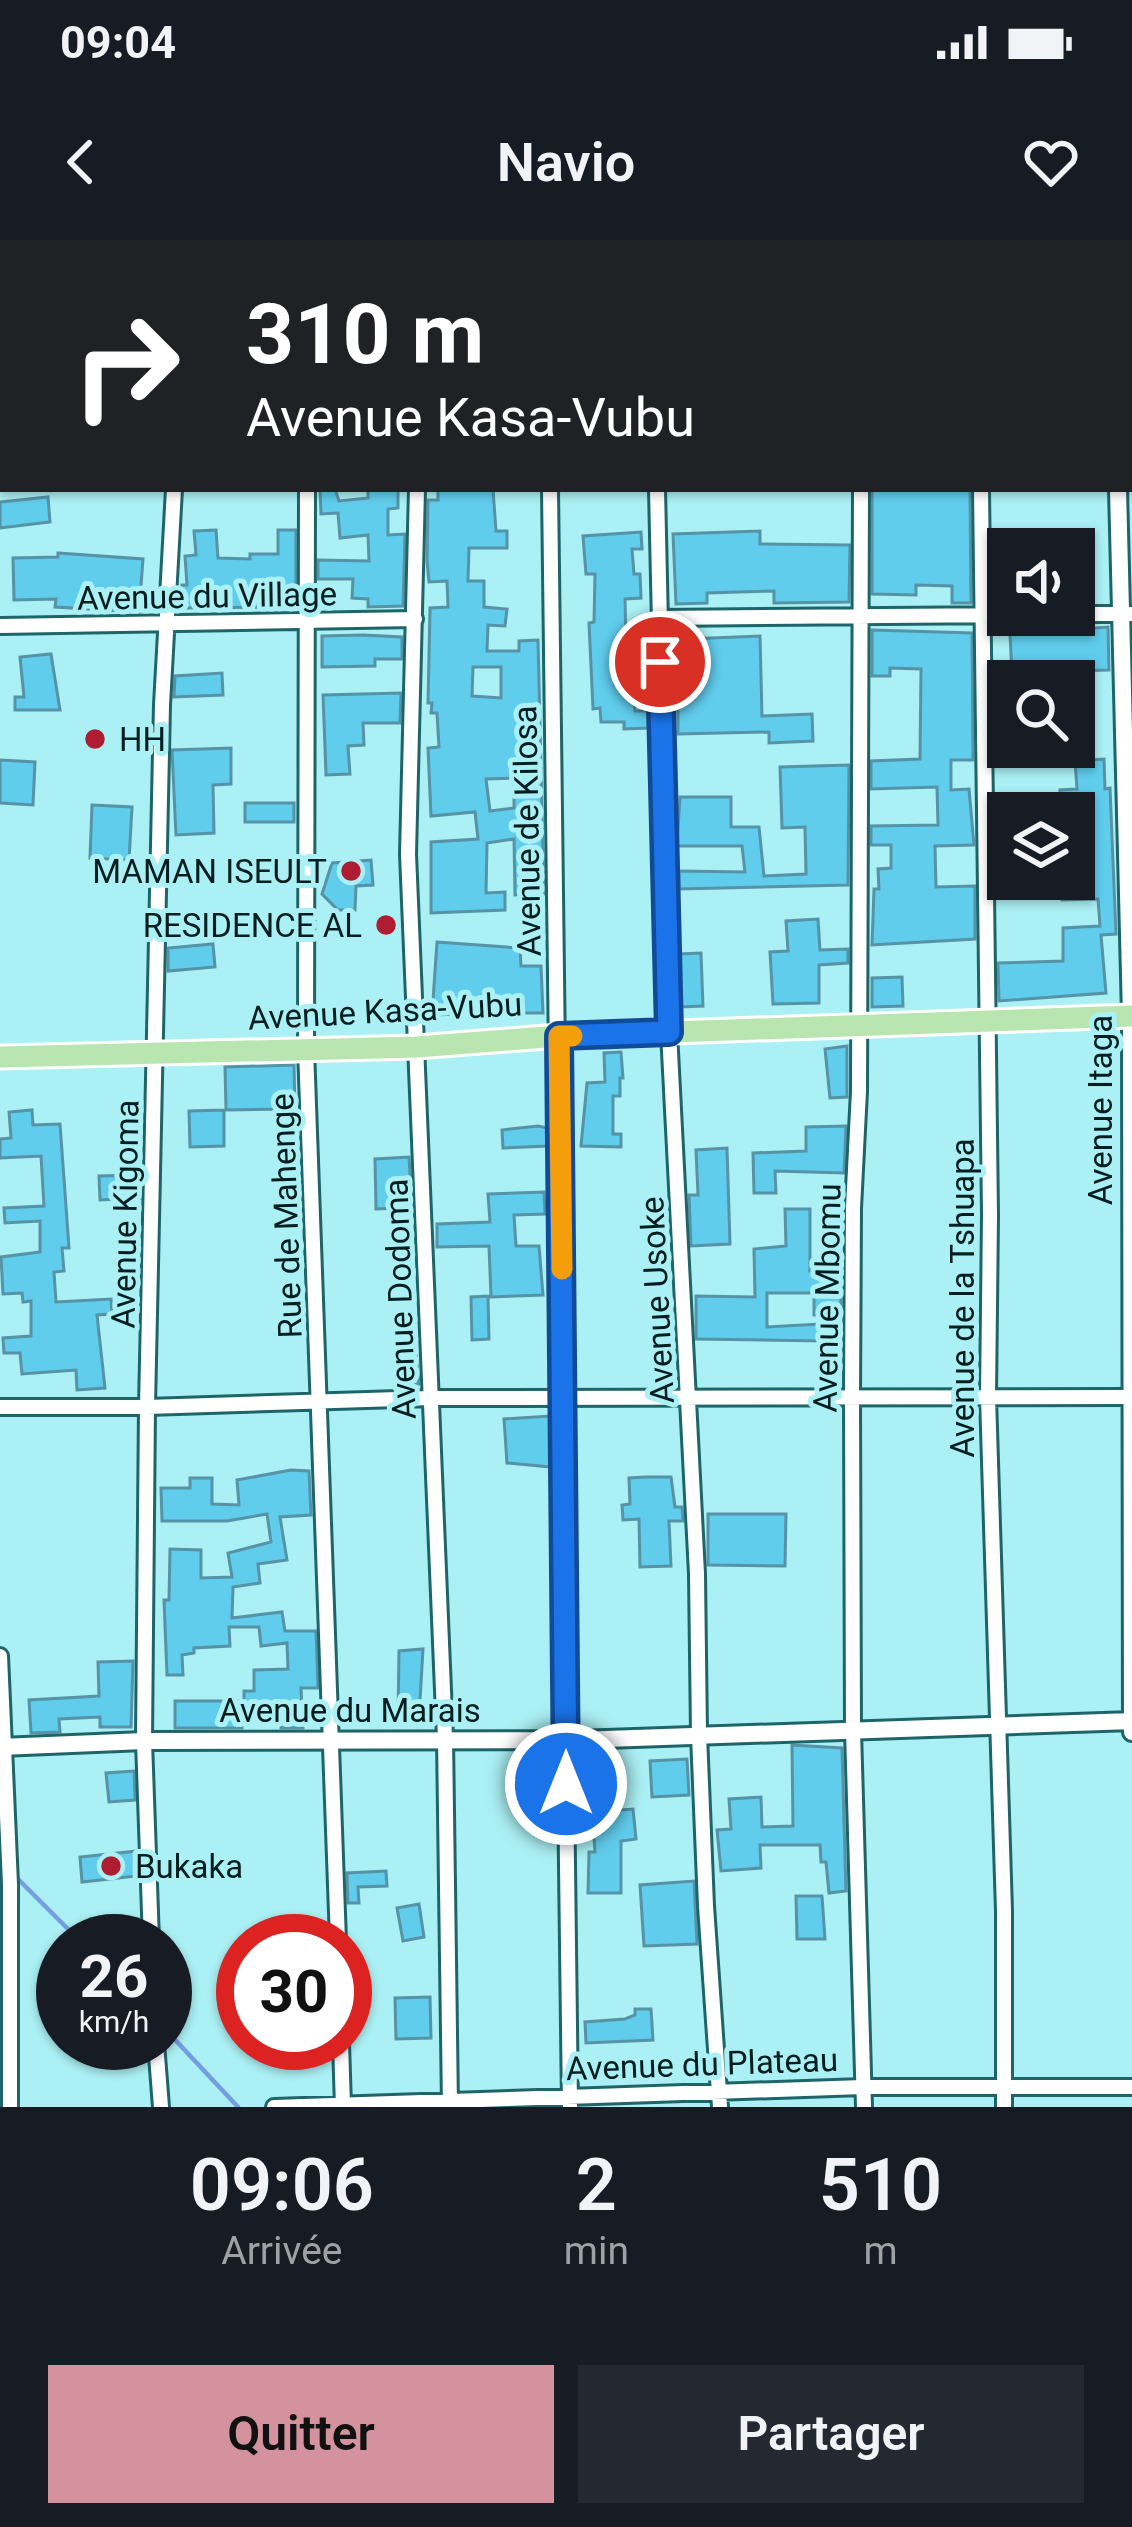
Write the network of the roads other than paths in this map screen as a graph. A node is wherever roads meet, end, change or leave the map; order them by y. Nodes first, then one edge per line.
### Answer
1 (173, 492) edge
2 (308, 492) edge
3 (417, 492) edge
4 (550, 492) edge
5 (657, 492) edge
6 (860, 492) edge
7 (981, 492) edge
8 (1118, 492) edge
9 (1095, 614) edge
10 (1126, 614) edge
11 (981, 615) junction
12 (987, 615) edge
13 (860, 618) junction
14 (415, 619) junction
15 (658, 619) junction
16 (304, 622) junction
17 (0, 626) edge
18 (167, 626) junction
19 (1131, 1016) edge
20 (986, 1021) junction
21 (857, 1024) junction
22 (669, 1032) junction
23 (559, 1036) junction
24 (417, 1047) junction
25 (306, 1049) junction
26 (156, 1053) junction
27 (0, 1057) edge
28 (852, 1396) junction
29 (564, 1397) junction
30 (689, 1397) junction
31 (988, 1397) junction
32 (1131, 1397) edge
33 (431, 1398) junction
34 (321, 1401) junction
35 (0, 1407) edge
36 (147, 1407) junction
37 (0, 1657) edge
38 (1132, 1721) edge
39 (1000, 1726) junction
40 (853, 1731) junction
41 (1132, 1732) edge
42 (699, 1736) junction
43 (445, 1738) junction
44 (333, 1739) junction
45 (566, 1740) junction
46 (144, 1741) junction
47 (2, 1747) edge
48 (150, 1914) edge
49 (337, 1914) edge
50 (158, 2070) edge
51 (342, 2070) edge
52 (863, 2087) junction
53 (1003, 2087) junction
54 (1132, 2087) edge
55 (719, 2099) edge
56 (570, 2101) edge
57 (450, 2104) edge
58 (343, 2105) edge
59 (10, 2107) edge
60 (161, 2107) edge
61 (274, 2107) edge
62 (864, 2107) edge
63 (1004, 2107) edge

1 - 18 street, Avenue Kigoma
2 - 16 street, Rue de Mahenge
3 - 14 street, Avenue Dodoma
4 - 23 street, Avenue de Kilosa
5 - 15 street, Avenue Usoke
6 - 13 street, Avenue Mbomu
7 - 11 street, Avenue de la Tshuapa
8 - 10 street, Avenue Itaga
9 - 10 street
10 - 19 street, Avenue Itaga
11 - 12 street
11 - 13 street
11 - 20 street, Avenue de la Tshuapa
13 - 15 street
13 - 21 street, Avenue Mbomu
14 - 16 street, Avenue du Village
14 - 24 street, Avenue Dodoma
15 - 22 street, Avenue Usoke
16 - 18 street, Avenue du Village
16 - 25 street, Rue de Mahenge
17 - 18 street, Avenue du Village
18 - 26 street, Avenue Kigoma
19 - 20 main road, Avenue Kasa-Vubu
19 - 32 street, Avenue Itaga
20 - 21 main road, Avenue Kasa-Vubu
20 - 31 street, Avenue de la Tshuapa
21 - 22 main road, Avenue Kasa-Vubu
21 - 28 street, Avenue Mbomu
22 - 23 main road, Avenue Kasa-Vubu
22 - 30 street, Avenue Usoke
23 - 24 main road, Avenue Kasa-Vubu
23 - 29 street, Avenue de Kilosa
24 - 25 main road, Avenue Kasa-Vubu
24 - 33 street, Avenue Dodoma
25 - 26 main road, Avenue Kasa-Vubu
25 - 34 street, Rue de Mahenge
26 - 27 main road, Avenue Kasa-Vubu
26 - 36 street, Avenue Kigoma
28 - 30 street
28 - 31 street
28 - 40 street, Avenue Mbomu
29 - 30 street
29 - 33 street
29 - 45 street, Avenue de Kilosa
30 - 42 street, Avenue Usoke
31 - 32 street
31 - 39 street, Avenue de la Tshuapa
32 - 38 street, Avenue Itaga
33 - 34 street
33 - 43 street, Avenue Dodoma
34 - 36 street
34 - 44 street, Rue de Mahenge
35 - 36 street
36 - 46 street, Avenue Kigoma
37 - 47 street
38 - 39 street, Avenue du Marais
38 - 41 street, Avenue Itaga
39 - 40 street, Avenue du Marais
39 - 53 street, Avenue de la Tshuapa
40 - 42 street, Avenue du Marais
40 - 52 street, Avenue Mbomu
42 - 45 street, Avenue du Marais
42 - 55 street, Avenue Usoke
43 - 44 street, Avenue du Marais
43 - 45 street, Avenue du Marais
43 - 57 street, Avenue Dodoma
44 - 46 street, Avenue du Marais
44 - 49 street, Rue de Mahenge
45 - 56 street, Avenue de Kilosa
46 - 47 street, Avenue du Marais
46 - 48 street, Avenue Kigoma
47 - 59 street
50 - 60 street
51 - 58 street
52 - 53 street, Avenue du Plateau
52 - 55 street, Avenue du Plateau
52 - 62 street, Avenue Mbomu
53 - 54 street, Avenue du Plateau
53 - 63 street, Avenue de la Tshuapa
55 - 56 street, Avenue du Plateau
56 - 57 street, Avenue du Plateau
57 - 58 street, Avenue du Plateau
58 - 61 street, Avenue du Plateau

